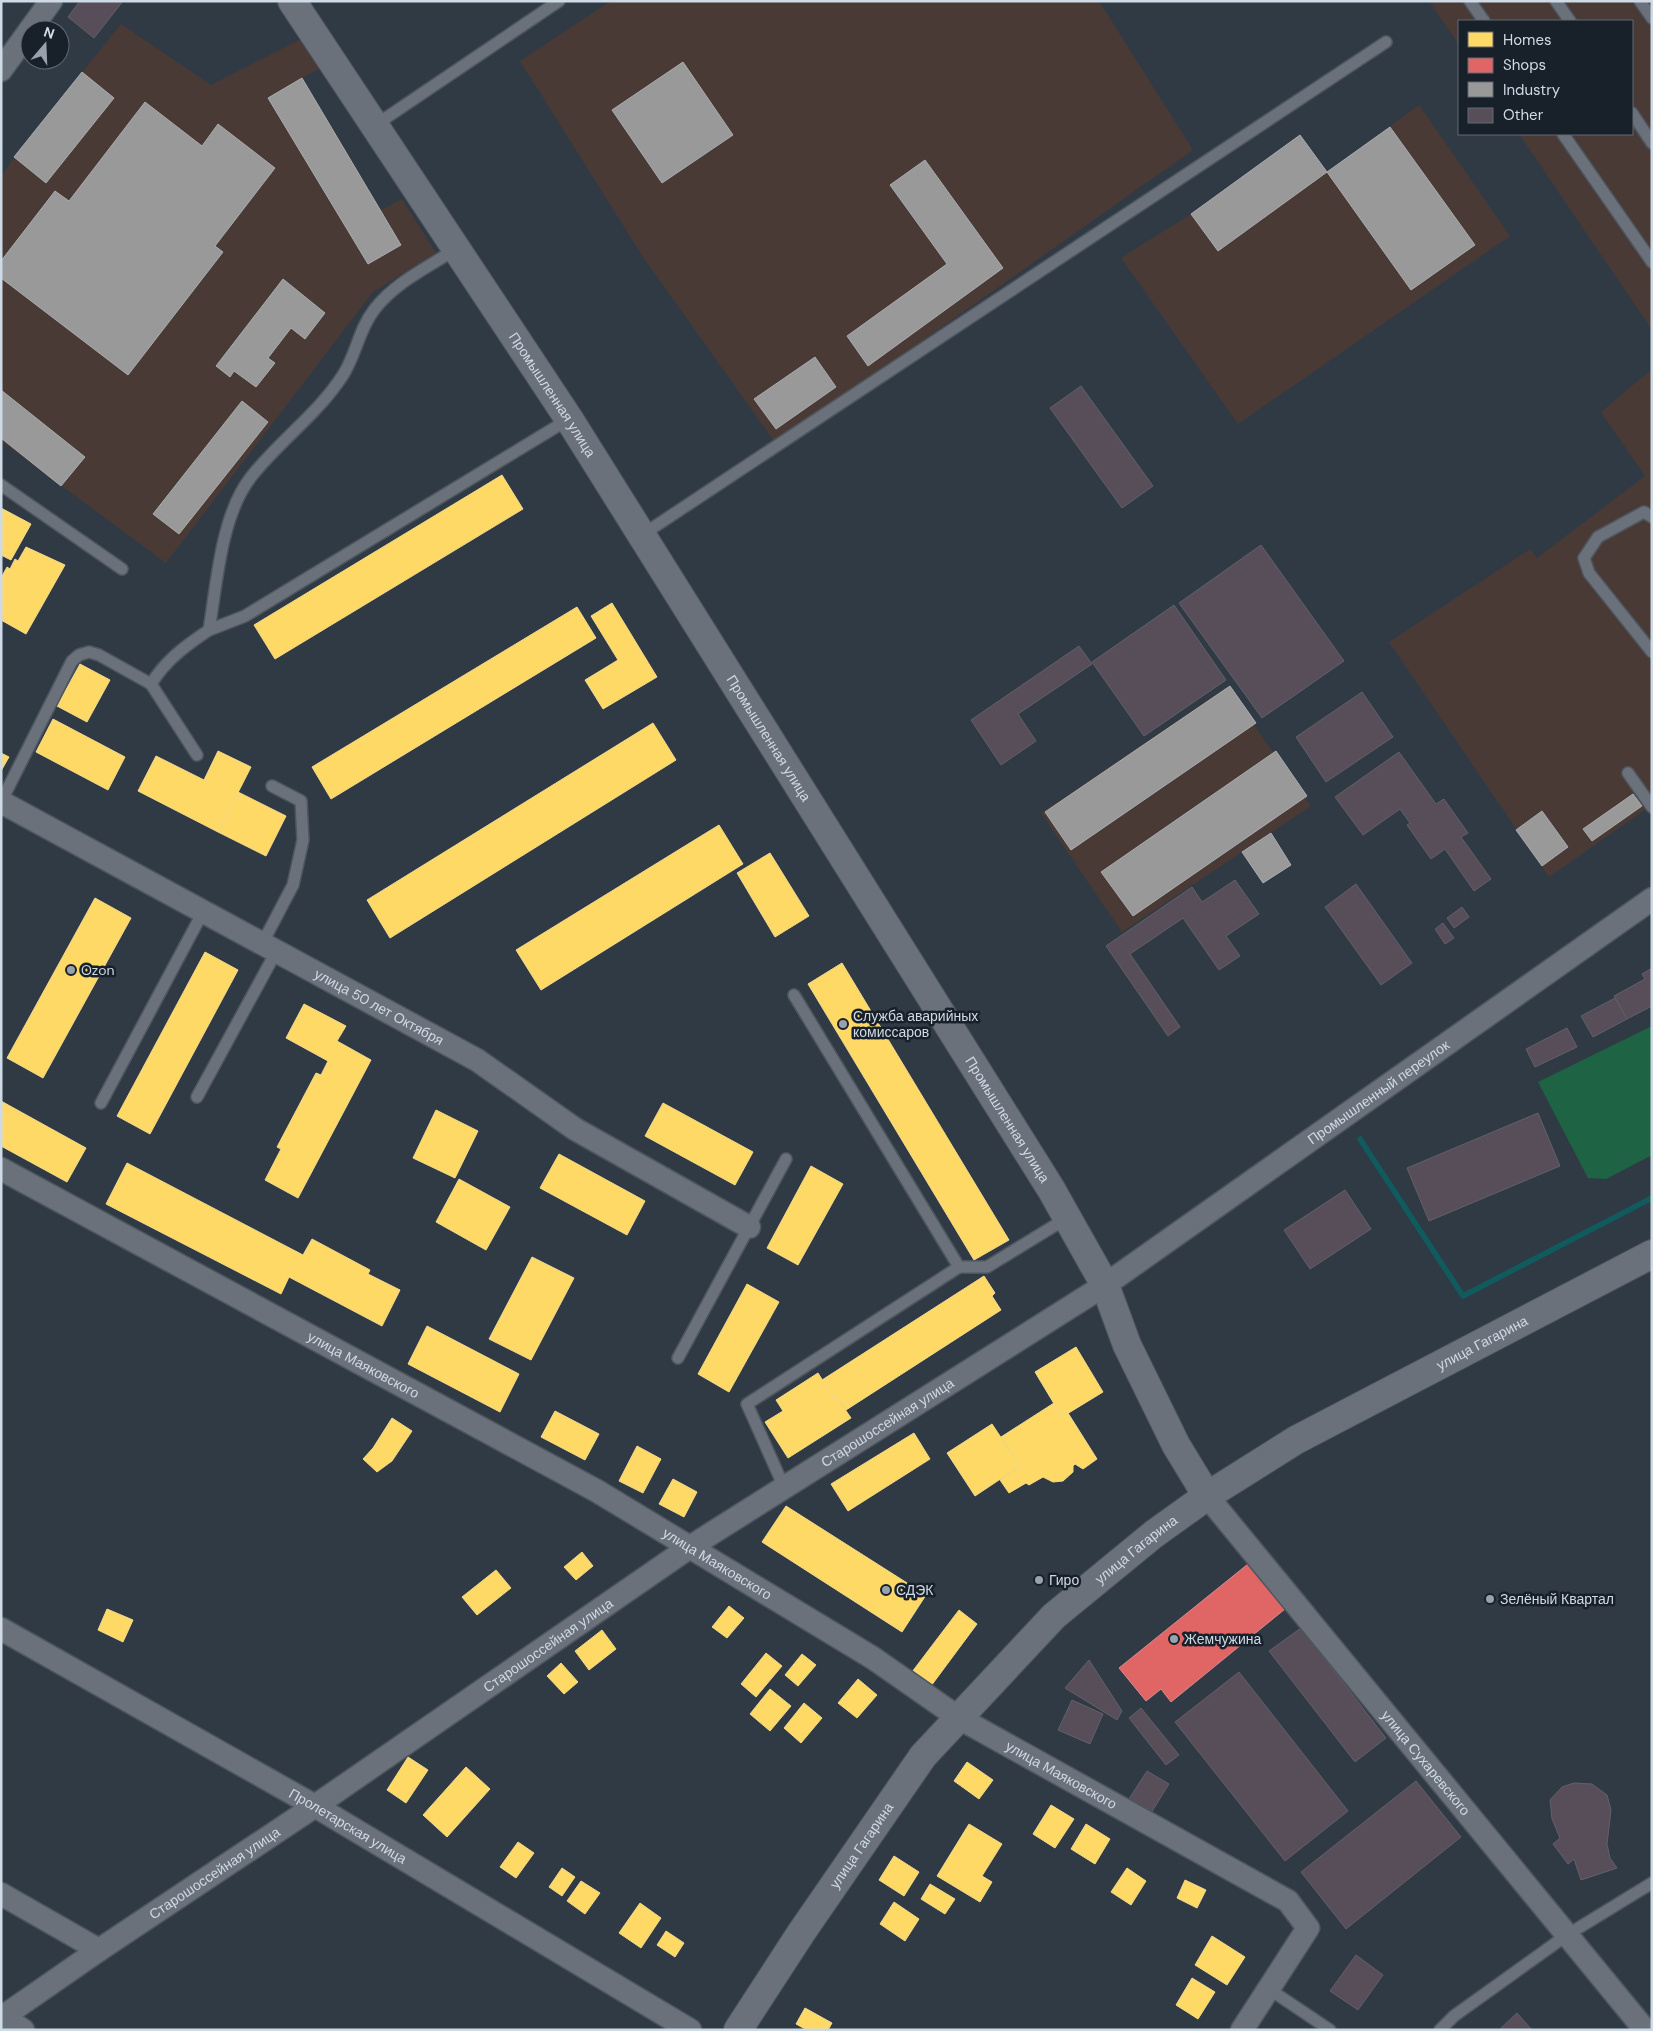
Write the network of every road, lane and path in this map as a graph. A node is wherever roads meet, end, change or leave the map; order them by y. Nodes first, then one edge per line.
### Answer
1 (51, 1) edge
2 (292, 1) edge
3 (559, 1) edge
4 (1470, 1) edge
5 (1556, 1) edge
6 (1640, 1) edge
7 (1652, 18) edge
8 (37, 20) edge
9 (1483, 20) edge
10 (1569, 20) edge
11 (1386, 42) dead end
12 (20, 44) edge
13 (1, 70) edge
14 (1633, 114) edge
15 (374, 126) junction
16 (1563, 135) edge
17 (1652, 143) edge
18 (456, 249) junction
19 (1652, 262) edge
20 (569, 419) junction
21 (1, 485) edge
22 (1652, 517) edge
23 (642, 535) junction
24 (122, 569) dead end
25 (209, 630) junction
26 (1652, 652) edge
27 (150, 684) junction
28 (197, 755) dead end
29 (1628, 773) dead end
30 (272, 786) dead end
31 (1, 802) edge
32 (1652, 807) edge
33 (1652, 899) edge
34 (203, 912) junction
35 (269, 948) junction
36 (794, 996) dead end
37 (197, 1097) dead end
38 (101, 1103) dead end
39 (786, 1159) dead end
40 (1, 1169) edge
41 (1067, 1218) junction
42 (749, 1227) junction
43 (1652, 1254) edge
44 (959, 1268) junction
45 (1105, 1285) junction
46 (678, 1358) dead end
47 (784, 1487) junction
48 (1207, 1496) junction
49 (690, 1547) junction
50 (1, 1629) edge
51 (959, 1718) junction
52 (316, 1806) junction
53 (1652, 1883) edge
54 (1, 1894) edge
55 (1567, 1935) junction
56 (99, 1950) junction
57 (1269, 1989) junction
58 (3, 2018) edge
59 (23, 2030) edge
60 (690, 2030) edge
61 (738, 2030) edge
62 (1242, 2030) edge
63 (1330, 2030) edge
64 (1440, 2030) edge
65 (1645, 2030) edge

1 - 8 street
2 - 15 street, Промышленная улица
3 - 15 lane
4 - 9 lane
5 - 10 lane
6 - 7 lane
11 - 23 lane
12 - 13 street
14 - 17 lane
15 - 18 street, Промышленная улица
16 - 19 lane
18 - 20 street, Промышленная улица
18 - 25 lane
20 - 23 street, Промышленная улица
20 - 25 lane
21 - 24 lane
22 - 26 lane
23 - 41 street, Промышленная улица
25 - 27 lane
27 - 28 lane
27 - 31 lane
29 - 32 lane
30 - 35 lane
31 - 34 street, улица 50 лет Октября
33 - 45 street, Промышленный переулок
34 - 35 street, улица 50 лет Октября
34 - 38 lane
35 - 37 lane
35 - 42 street, улица 50 лет Октября
36 - 44 lane
39 - 42 lane
40 - 49 street, улица Маяковского
41 - 44 lane
41 - 45 street, Промышленная улица
42 - 46 lane
43 - 48 street, улица Гагарина
44 - 47 lane
45 - 47 street, Старошоссейная улица
45 - 48 street, Промышленная улица
47 - 49 street, Старошоссейная улица
48 - 51 street, улица Гагарина
48 - 55 street, улица Сухаревского
49 - 51 street, улица Маяковского
49 - 52 street, Старошоссейная улица
50 - 52 street, Пролетарская улица
51 - 57 street, улица Маяковского
51 - 61 street, улица Гагарина
52 - 56 street, Старошоссейная улица
52 - 60 street, Пролетарская улица
53 - 55 lane
54 - 56 street
55 - 64 lane
55 - 65 street, улица Сухаревского
56 - 58 street, Старошоссейная улица
57 - 62 street, улица Маяковского
57 - 63 lane
58 - 59 street

